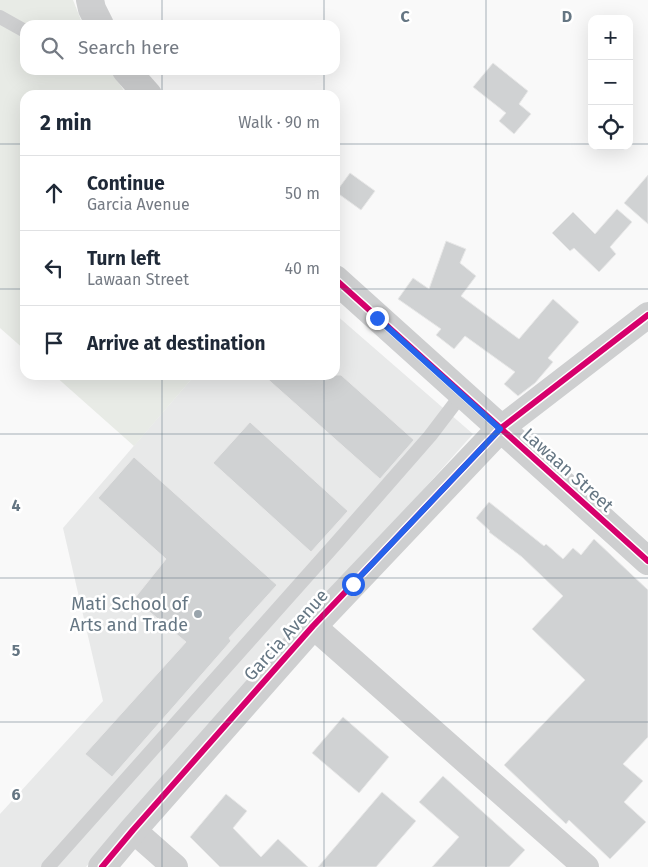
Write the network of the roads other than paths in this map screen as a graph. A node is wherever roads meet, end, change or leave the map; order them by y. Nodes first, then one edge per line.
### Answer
1 (90, 0) edge
2 (0, 17) edge
3 (98, 20) edge
4 (20, 28) edge
5 (130, 75) edge
6 (144, 90) edge
7 (340, 284) edge
8 (648, 315) edge
9 (462, 394) junction
10 (500, 429) junction
11 (648, 562) edge
12 (313, 626) junction
13 (133, 830) junction
14 (48, 867) edge
15 (102, 867) edge
16 (175, 867) edge
17 (586, 867) edge

1 - 3 street
2 - 4 lane
5 - 6 street
7 - 9 street, Lawaan Street
8 - 10 street
9 - 10 street, Lawaan Street
9 - 14 lane
10 - 11 street, Lawaan Street
10 - 12 street, Garcia Avenue
12 - 13 street, Garcia Avenue
12 - 17 street
13 - 15 street, Garcia Avenue
13 - 16 street

